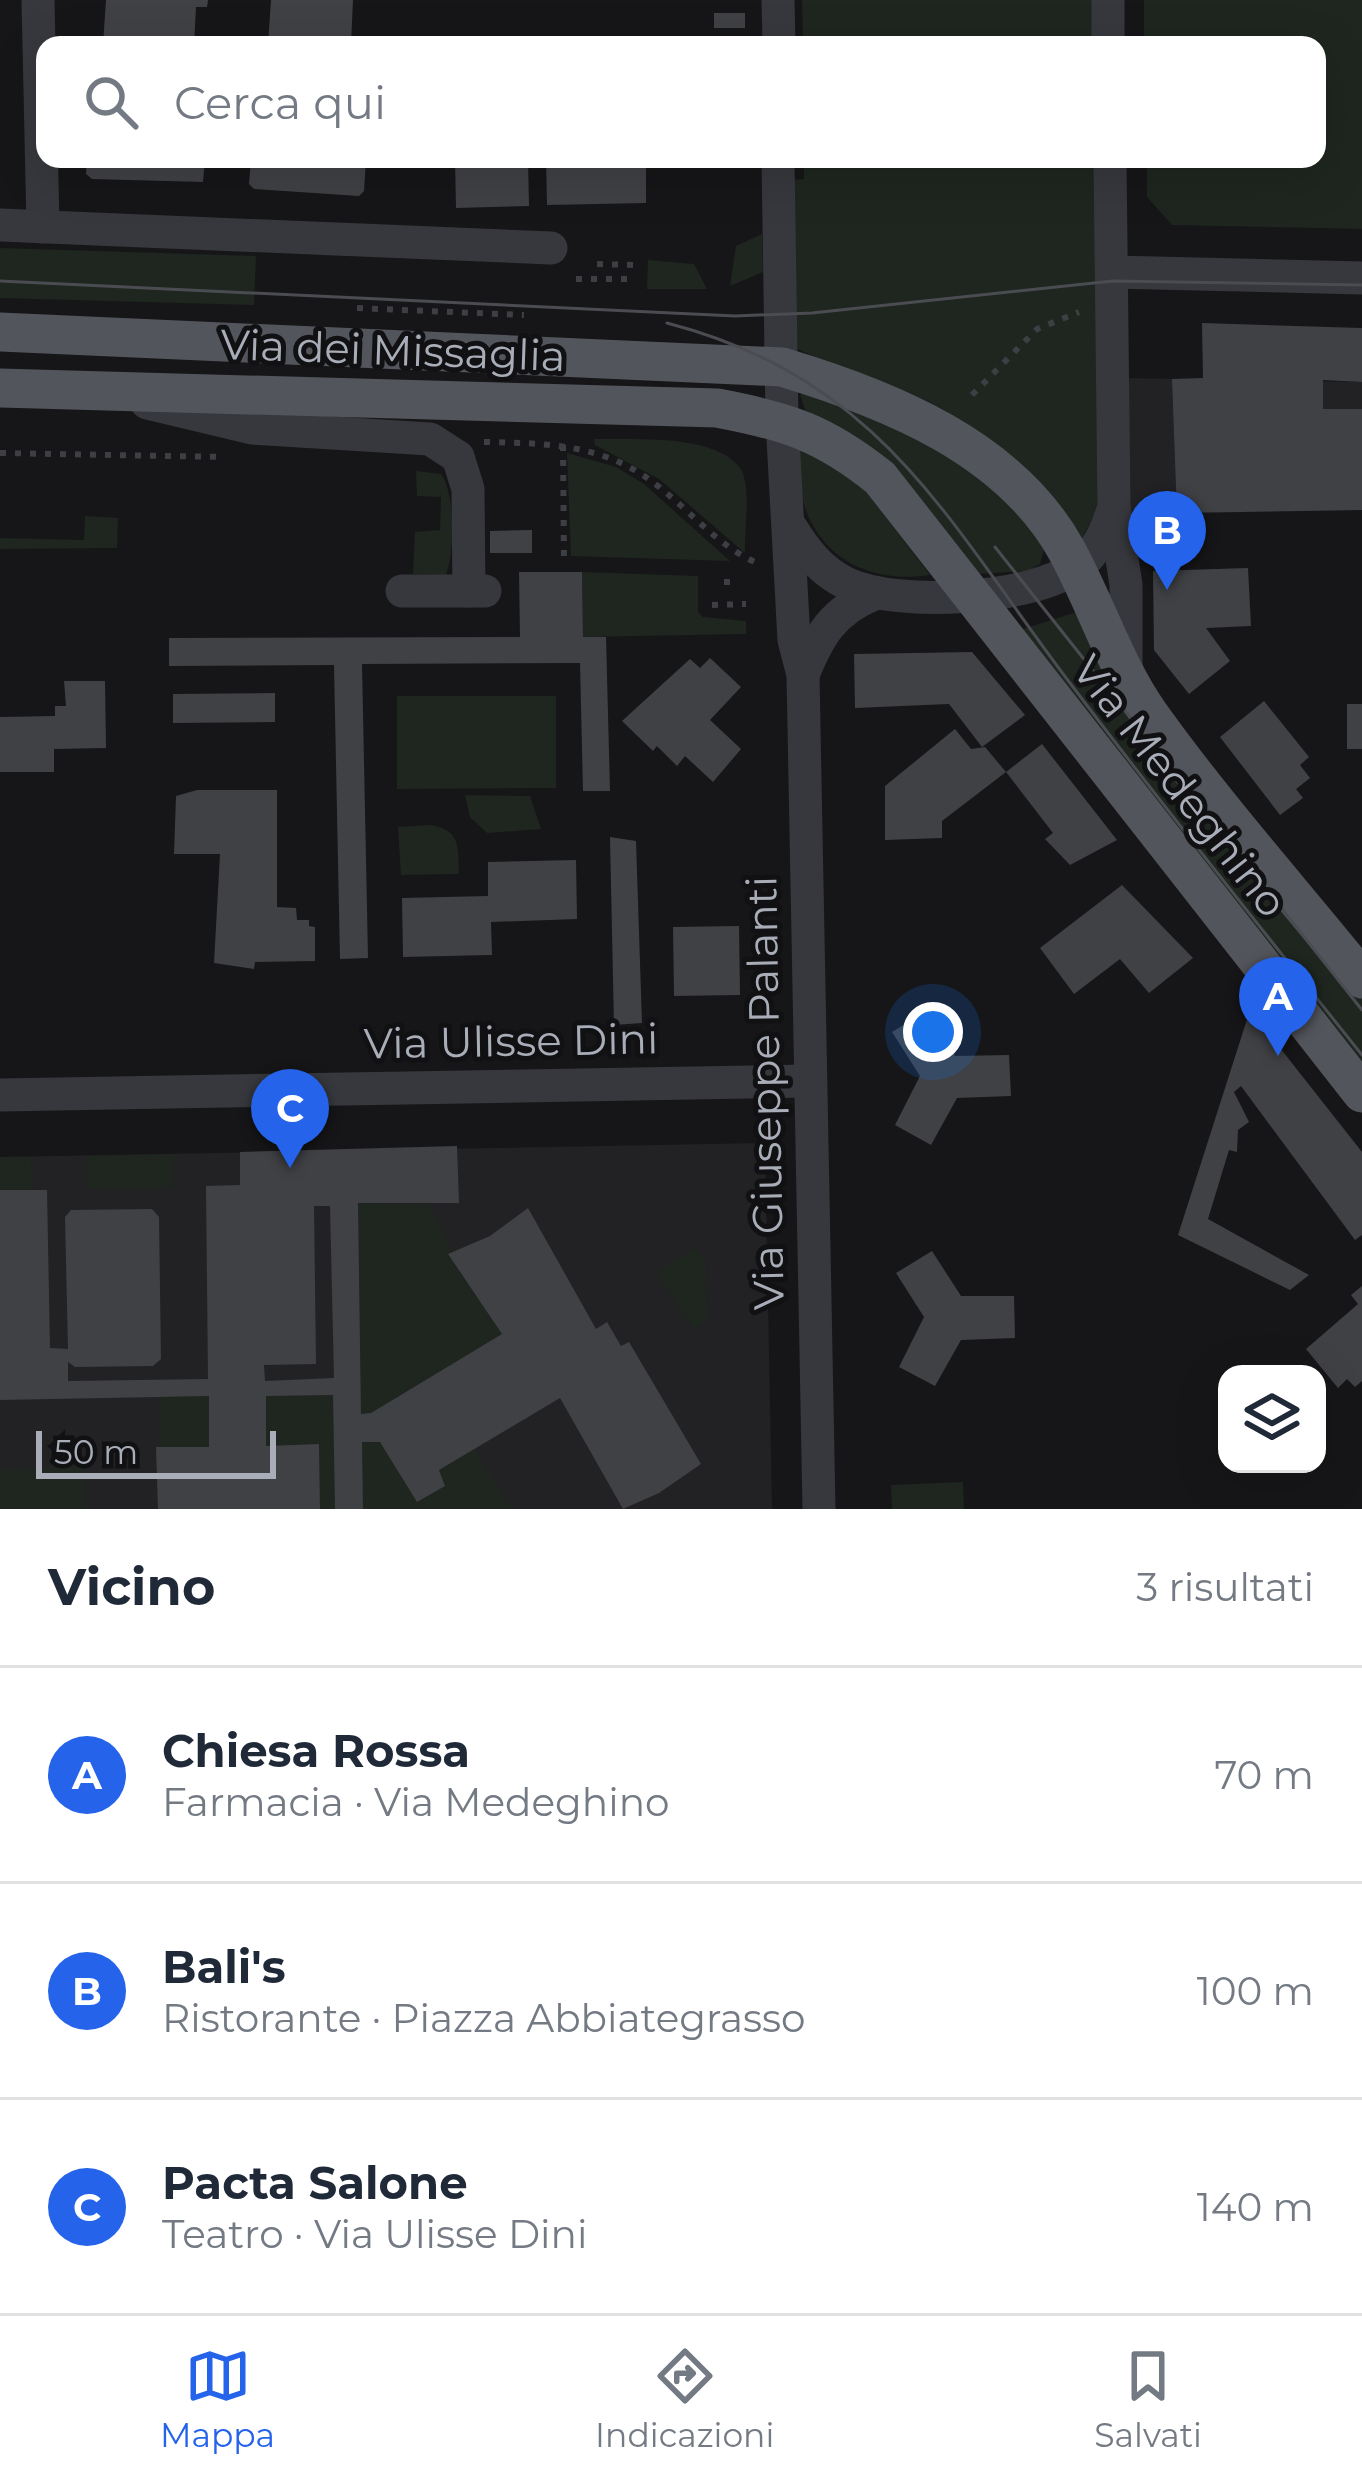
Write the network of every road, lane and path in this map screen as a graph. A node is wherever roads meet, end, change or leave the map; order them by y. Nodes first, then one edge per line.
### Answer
1 (38, 0) edge
2 (778, 0) edge
3 (1108, 0) edge
4 (39, 36) edge
5 (778, 36) edge
6 (1108, 36) edge
7 (42, 168) edge
8 (778, 168) edge
9 (1110, 168) edge
10 (0, 224) edge
11 (43, 227) junction
12 (551, 248) dead end
13 (597, 264) dead end
14 (634, 265) dead end
15 (1112, 272) junction
16 (1362, 278) edge
17 (575, 279) dead end
18 (634, 279) dead end
19 (357, 308) dead end
20 (1101, 310) dead end
21 (524, 315) dead end
22 (0, 332) edge
23 (782, 367) junction
24 (0, 388) edge
25 (98, 391) junction
26 (972, 395) dead end
27 (782, 420) junction
28 (563, 433) dead end
29 (479, 441) dead end
30 (562, 446) junction
31 (0, 453) edge
32 (240, 457) dead end
33 (1114, 506) junction
34 (789, 524) junction
35 (564, 561) dead end
36 (766, 569) dead end
37 (1075, 569) junction
38 (402, 592) dead end
39 (874, 594) junction
40 (969, 594) junction
41 (746, 604) dead end
42 (712, 605) dead end
43 (1126, 672) junction
44 (803, 675) junction
45 (1362, 980) edge
46 (808, 1081) junction
47 (1362, 1093) edge
48 (0, 1095) edge
49 (819, 1509) edge

1 - 4 street
2 - 5 street
3 - 6 street
7 - 11 street
8 - 23 street, Via Giuseppe Palanti
9 - 15 street
10 - 11 street
11 - 12 street
13 - 14 path
15 - 16 street
15 - 33 street
17 - 18 path
19 - 21 path
20 - 26 path
22 - 23 main road, Via dei Missaglia
23 - 27 street, Via Giuseppe Palanti
23 - 37 main road, Via dei Missaglia
24 - 25 main road, Via dei Missaglia
25 - 27 main road, Via dei Missaglia
25 - 38 street
27 - 34 street, Via Giuseppe Palanti
27 - 40 main road, Via dei Missaglia
28 - 30 path
29 - 30 path
30 - 35 path
30 - 36 path
31 - 32 path
33 - 37 street
33 - 43 street
34 - 39 street
34 - 44 street, Via Giuseppe Palanti
37 - 40 street
37 - 43 main road, Via Medeghino
39 - 40 street
39 - 44 street
40 - 47 main road, Via Medeghino
41 - 42 path
43 - 45 main road, Via Medeghino
44 - 46 street, Via Giuseppe Palanti
46 - 48 street, Via Ulisse Dini
46 - 49 street, Via Giuseppe Palanti

